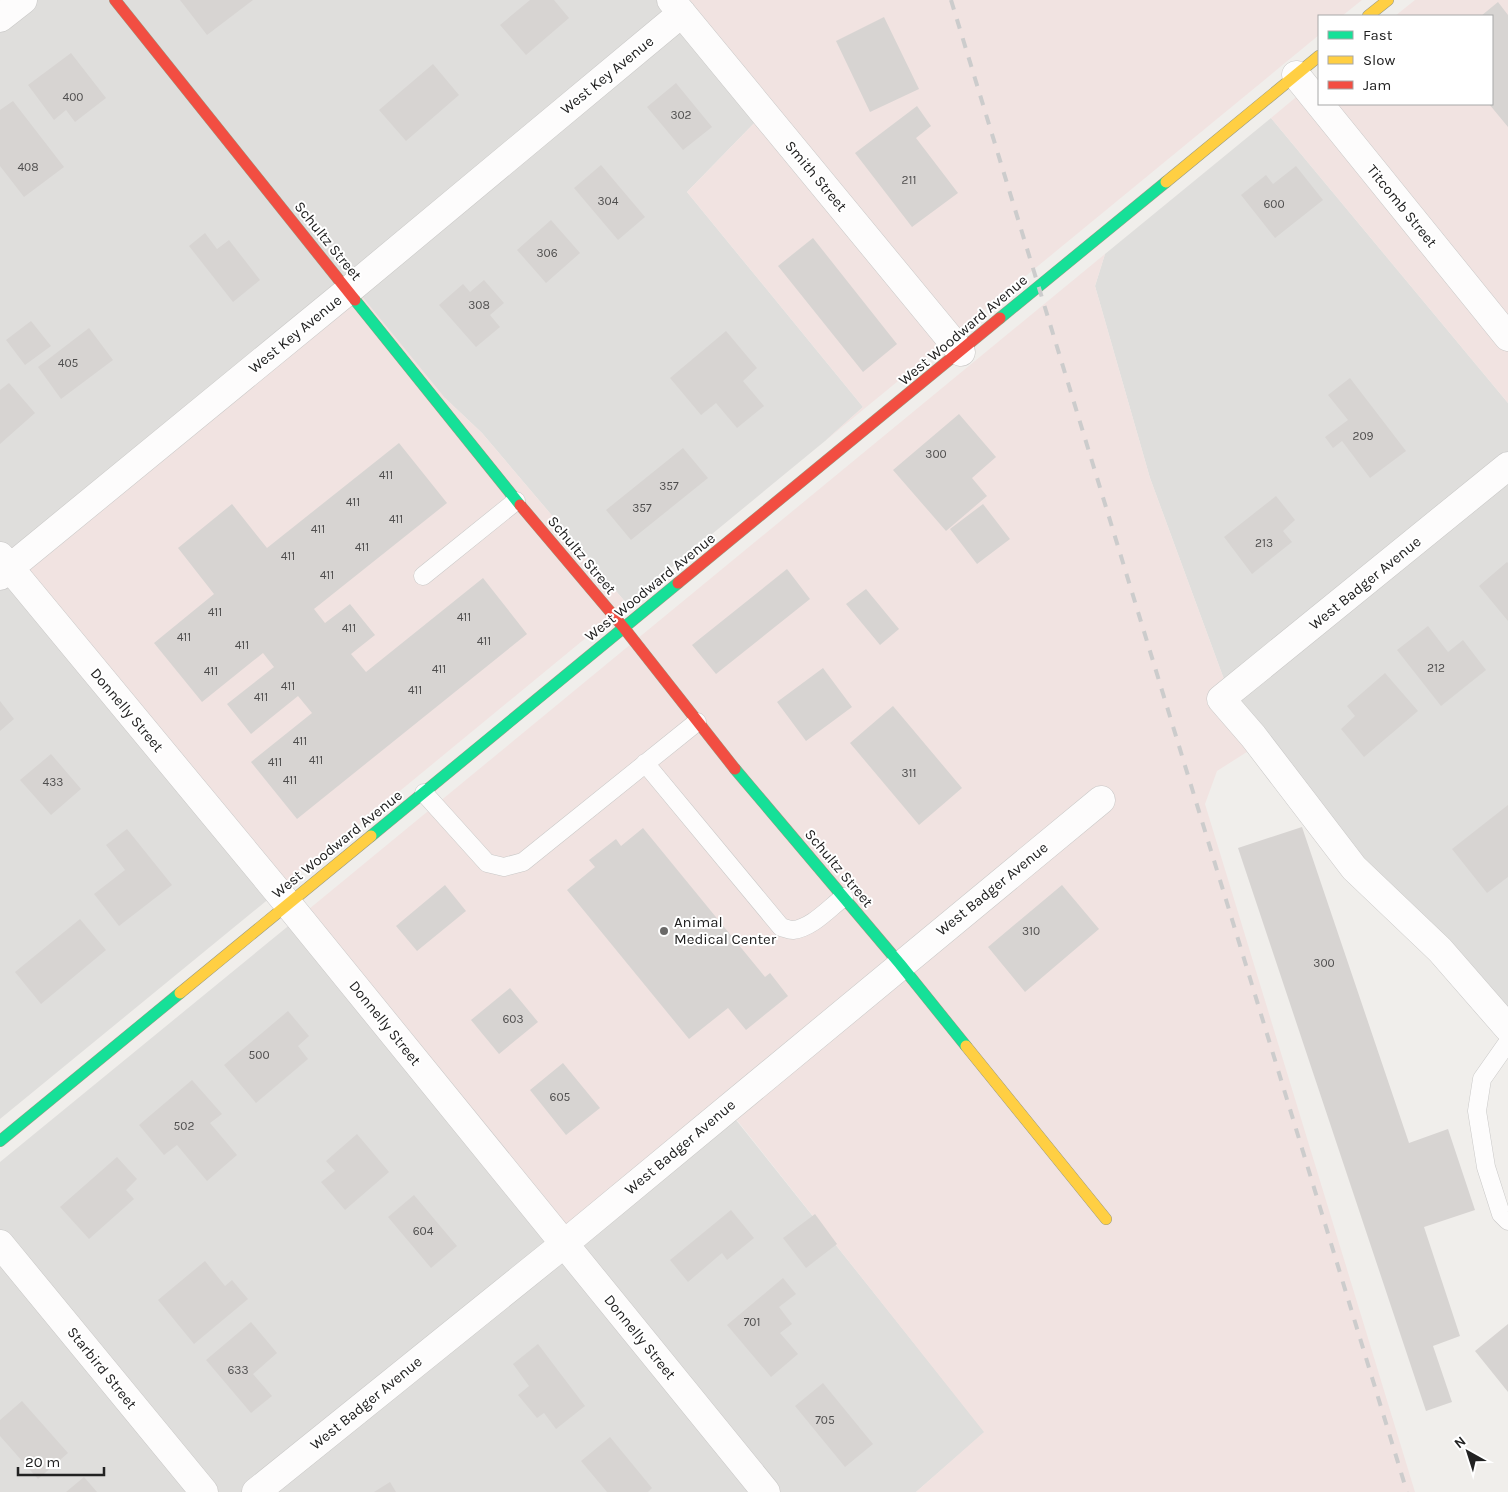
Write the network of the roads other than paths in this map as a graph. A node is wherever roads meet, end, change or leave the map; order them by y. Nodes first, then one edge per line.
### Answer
1 (23, 0) edge
2 (115, 0) edge
3 (1388, 0) edge
4 (676, 7) edge
5 (1369, 15) edge
6 (0, 18) edge
7 (1318, 57) edge
8 (1296, 75) junction
9 (1318, 102) edge
10 (1320, 105) edge
11 (349, 290) junction
12 (1508, 337) edge
13 (961, 352) junction
14 (1508, 466) edge
15 (516, 501) junction
16 (3, 567) edge
17 (423, 576) dead end
18 (624, 628) junction
19 (697, 722) junction
20 (645, 763) junction
21 (424, 793) junction
22 (1101, 800) dead end
23 (844, 897) junction
24 (288, 904) junction
25 (900, 964) junction
26 (1508, 1028) edge
27 (1508, 1042) edge
28 (0, 1141) edge
29 (1106, 1219) dead end
30 (1508, 1221) edge
31 (0, 1244) edge
32 (564, 1244) junction
33 (204, 1492) edge
34 (256, 1492) edge
35 (766, 1492) edge

1 - 6 street
2 - 11 street, Schultz Street
3 - 5 street
4 - 11 street, West Key Avenue
4 - 13 street, Smith Street
7 - 8 street, West Woodward Avenue
8 - 9 street, Titcomb Street
8 - 13 street, West Woodward Avenue
10 - 12 street, Titcomb Street
11 - 15 street, Schultz Street
11 - 16 street, West Key Avenue
13 - 18 street, West Woodward Avenue
14 - 26 street, West Badger Avenue
15 - 17 lane
15 - 18 street, Schultz Street
16 - 24 street, Donnelly Street
18 - 19 street, Schultz Street
18 - 21 street, West Woodward Avenue
19 - 20 lane
19 - 23 street, Schultz Street
20 - 21 lane
20 - 23 lane
21 - 24 street, West Woodward Avenue
22 - 25 street, West Badger Avenue
23 - 25 street, Schultz Street
24 - 28 street, West Woodward Avenue
24 - 32 street, Donnelly Street
25 - 29 street, Schultz Street
25 - 32 street, West Badger Avenue
27 - 30 lane
31 - 33 street, Starbird Street
32 - 34 street, West Badger Avenue
32 - 35 street, Donnelly Street

